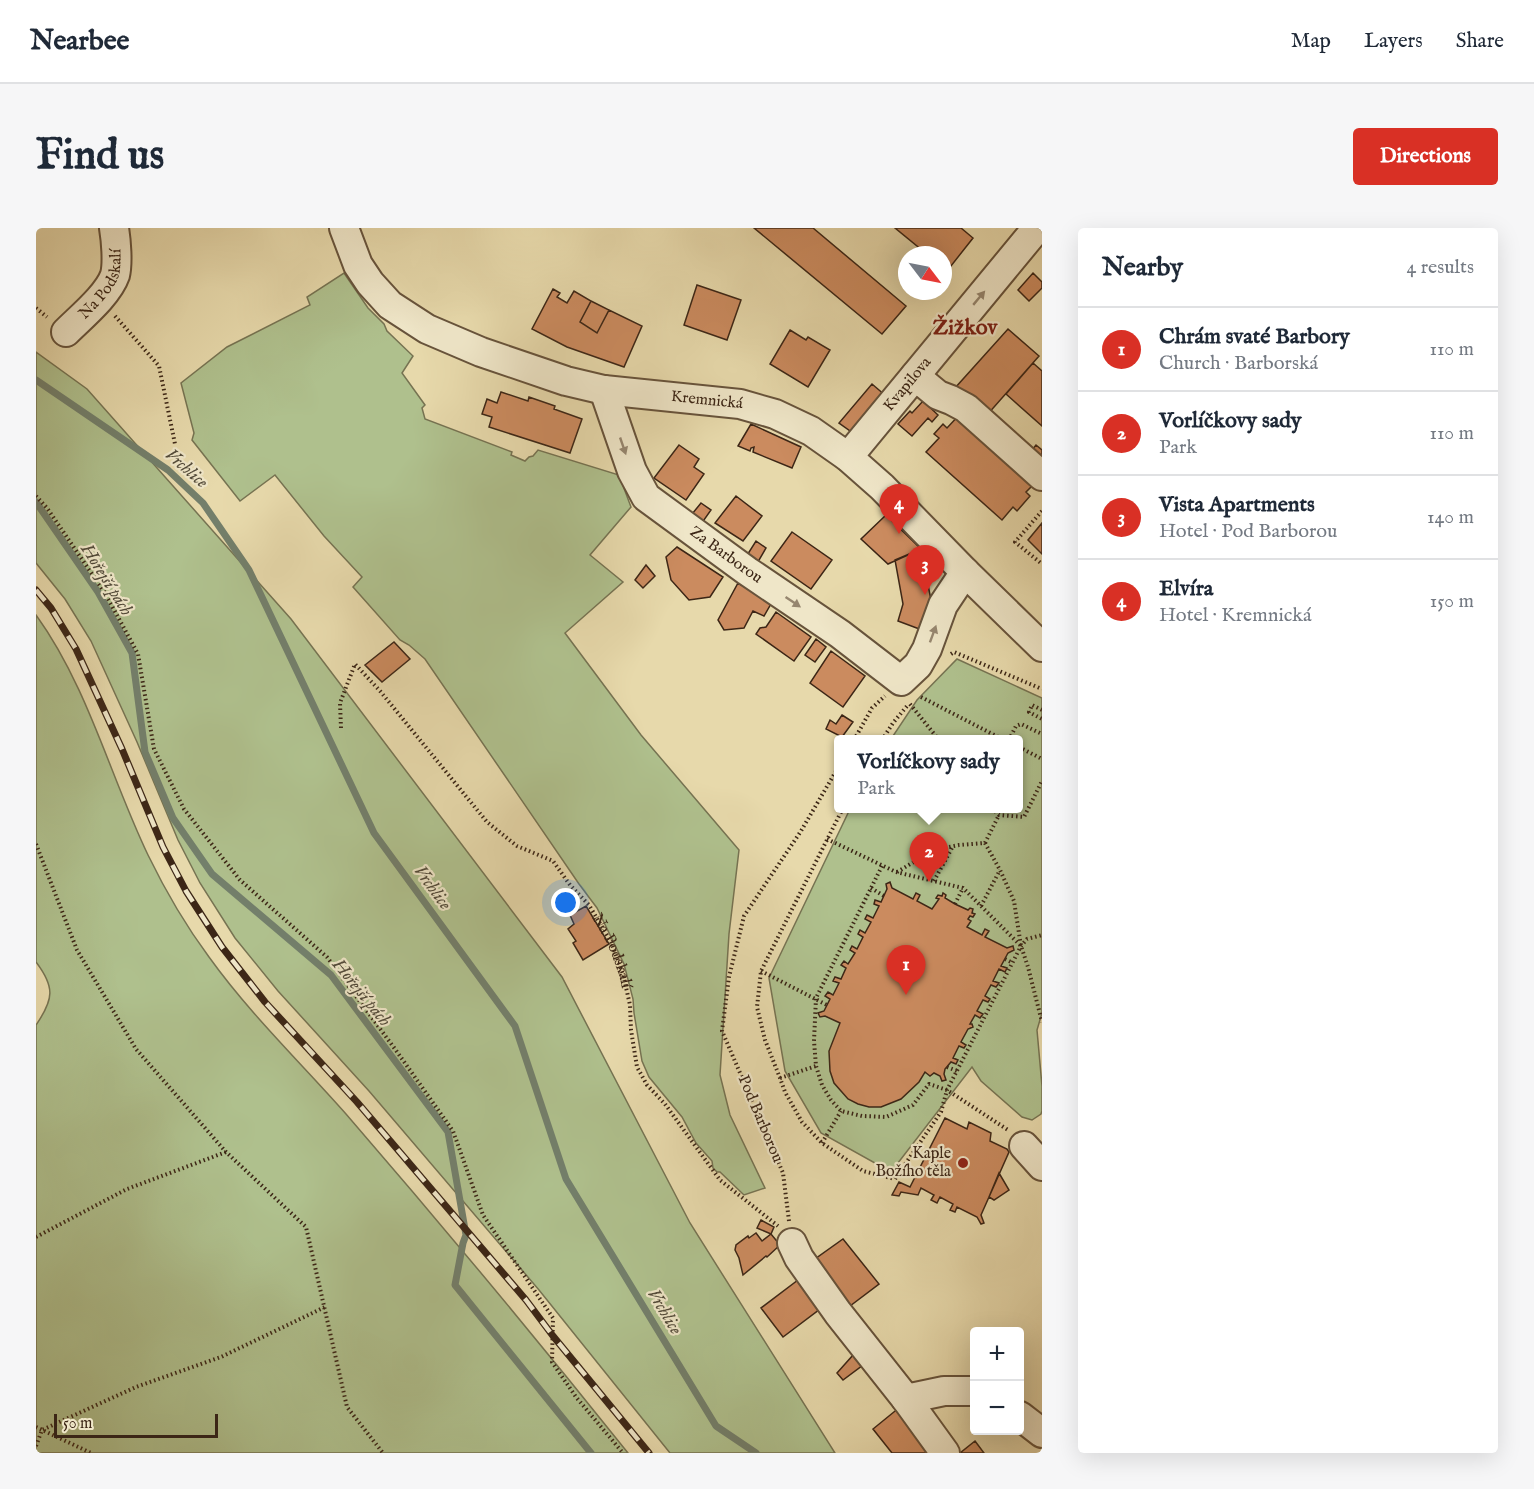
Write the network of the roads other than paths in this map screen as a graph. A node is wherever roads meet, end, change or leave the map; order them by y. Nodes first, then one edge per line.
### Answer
1 (114, 228) edge
2 (344, 228) edge
3 (1037, 228) edge
4 (66, 332) dead end
5 (915, 376) junction
6 (604, 390) junction
7 (848, 457) junction
8 (1042, 476) edge
9 (965, 572) junction
10 (1042, 646) edge
11 (792, 1243) road end
12 (970, 1391) edge
13 (906, 1400) junction
14 (1024, 1419) edge
15 (1042, 1432) edge
16 (945, 1453) edge

1 - 4 street, Na Podskalí
2 - 6 street, Kremnická
5 -> 3 street, Kvapilova
5 - 7 street, Kvapilova
5 - 8 street
6 - 7 street, Kremnická
6 -> 9 street, Za Barborou
7 - 9 street, Kremnická
9 - 10 street, Kremnická
11 - 13 street
12 - 13 street
13 - 16 street
14 - 15 street

